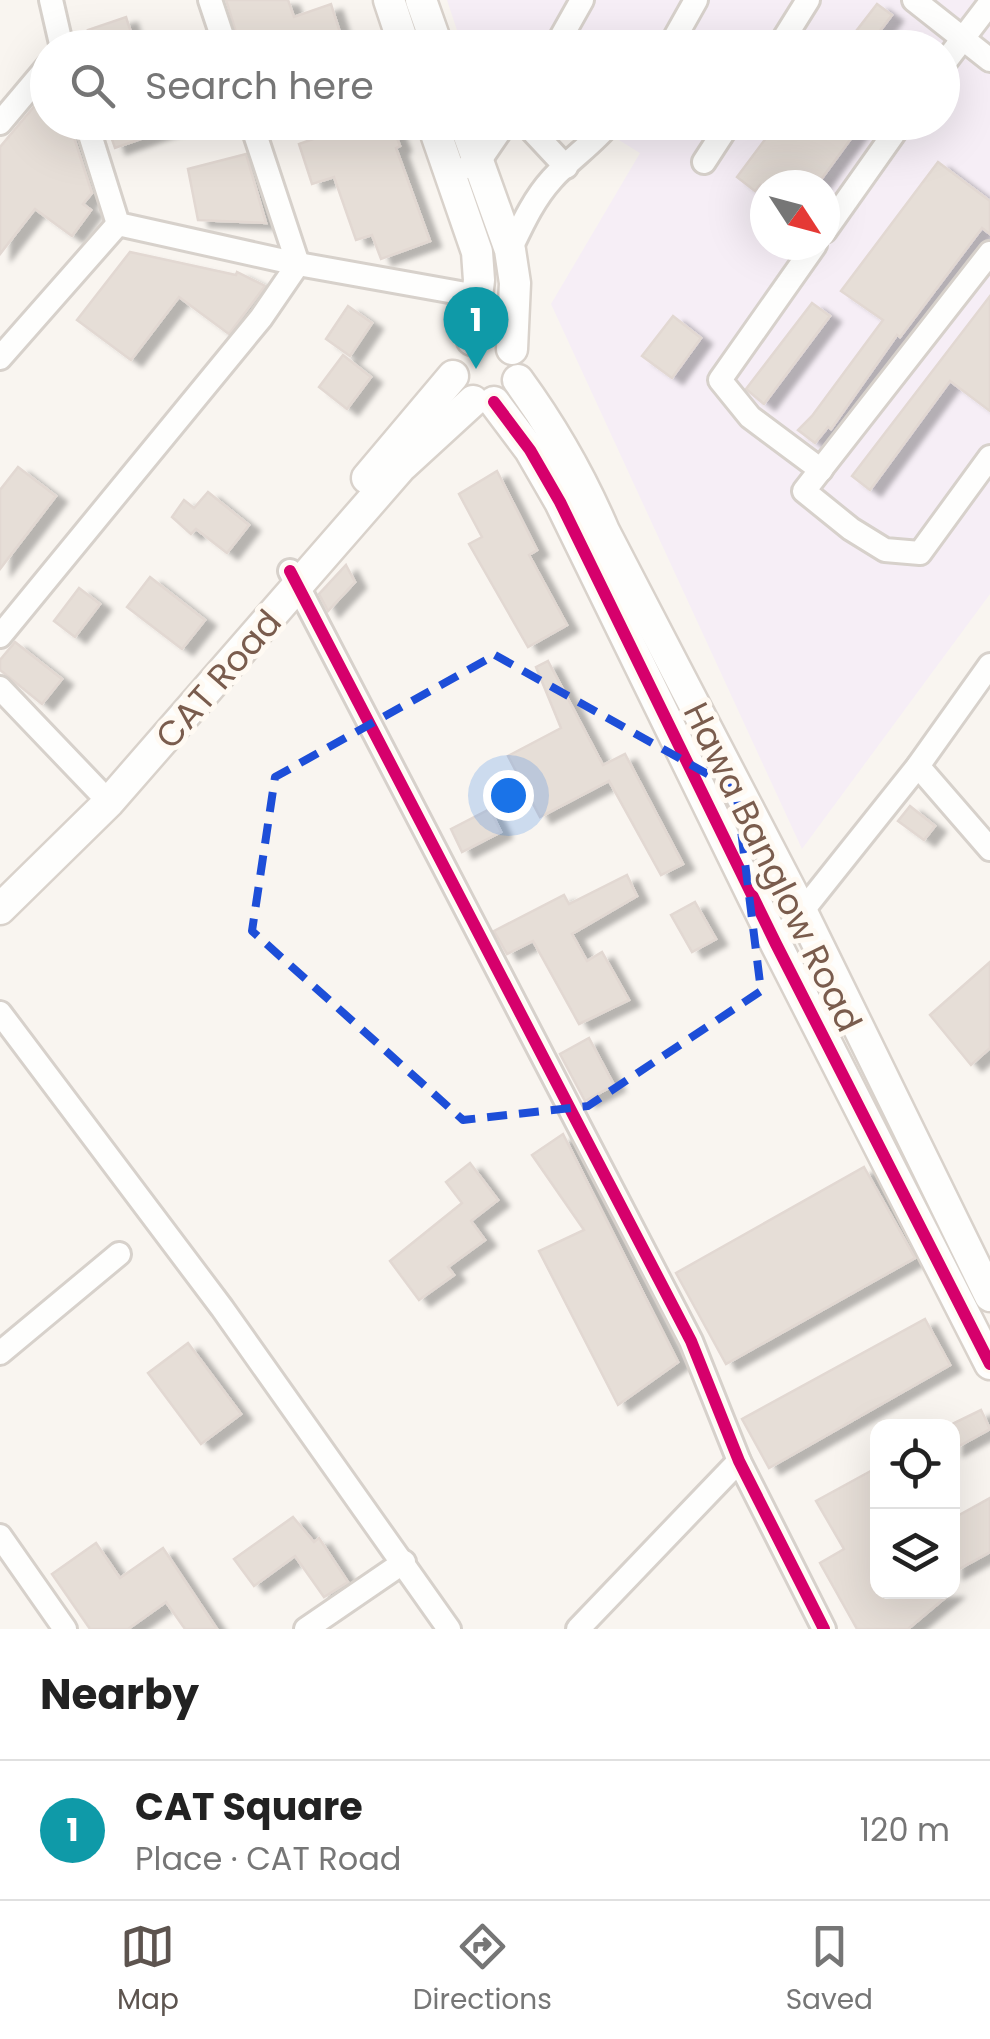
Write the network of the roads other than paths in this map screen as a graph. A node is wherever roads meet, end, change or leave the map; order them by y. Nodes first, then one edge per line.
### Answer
1 (51, 0) edge
2 (210, 0) edge
3 (389, 0) edge
4 (421, 0) edge
5 (582, 0) edge
6 (696, 0) edge
7 (808, 0) edge
8 (914, 0) edge
9 (990, 2) edge
10 (58, 30) edge
11 (220, 30) edge
12 (400, 30) edge
13 (432, 30) edge
14 (564, 30) edge
15 (680, 30) edge
16 (789, 30) edge
17 (952, 30) edge
18 (962, 38) junction
19 (960, 41) edge
20 (990, 60) edge
21 (30, 87) edge
22 (0, 123) edge
23 (92, 140) edge
24 (257, 140) edge
25 (445, 140) edge
26 (464, 140) edge
27 (490, 140) edge
28 (541, 140) edge
29 (596, 140) edge
30 (718, 140) edge
31 (889, 140) edge
32 (704, 162) dead end
33 (566, 167) junction
34 (464, 168) junction
35 (840, 210) edge
36 (118, 224) junction
37 (510, 250) junction
38 (990, 253) edge
39 (804, 260) edge
40 (298, 264) junction
41 (477, 296) junction
42 (472, 340) junction
43 (512, 349) junction
44 (0, 358) edge
45 (453, 376) junction
46 (518, 380) junction
47 (484, 402) junction
48 (990, 457) edge
49 (821, 470) junction
50 (592, 537) junction
51 (294, 579) junction
52 (0, 636) edge
53 (990, 665) edge
54 (0, 688) edge
55 (918, 766) junction
56 (104, 796) junction
57 (990, 850) edge
58 (0, 885) edge
59 (0, 909) edge
60 (802, 912) junction
61 (776, 944) junction
62 (0, 1013) edge
63 (119, 1254) dead end
64 (990, 1296) edge
65 (0, 1353) edge
66 (990, 1364) edge
67 (739, 1461) junction
68 (0, 1536) edge
69 (404, 1562) junction
70 (65, 1629) edge
71 (306, 1629) edge
72 (449, 1629) edge
73 (578, 1629) edge
74 (824, 1629) edge

1 - 10 street
2 - 11 street
3 - 12 street
4 - 13 street
5 - 14 street
6 - 15 street
7 - 16 street
8 - 17 street
9 - 18 street
18 - 19 street
18 - 20 street
21 - 22 street
23 - 36 street
24 - 40 street
25 - 34 street
26 - 34 street
27 - 34 street
28 - 33 street
29 - 33 street
30 - 32 street
31 - 35 street
33 - 37 street
34 - 37 street
34 - 41 street
36 - 40 street
36 - 44 street
37 - 43 street
38 - 49 street
39 - 49 street
40 - 41 street
40 - 52 street
41 - 42 street
42 - 43 street
42 - 45 street
43 - 46 street
45 - 47 street
45 - 51 street, CAT Road
46 - 47 street
46 - 50 street, Hawa Banglow Road
47 - 50 street, Hawa Banglow Road
47 - 51 street, CAT Road
48 - 49 street
50 - 60 street, Hawa Banglow Road
50 - 61 street, Hawa Banglow Road
51 - 56 street, CAT Road
51 - 67 street
53 - 55 street
54 - 56 street
55 - 57 street
55 - 60 street
56 - 58 street, CAT Road
56 - 59 street, CAT Road
60 - 61 street
60 - 64 street, Hawa Banglow Road
61 - 66 street, Hawa Banglow Road
62 - 69 street
63 - 65 street
67 - 73 street
67 - 74 street
68 - 70 street
69 - 71 street
69 - 72 street

